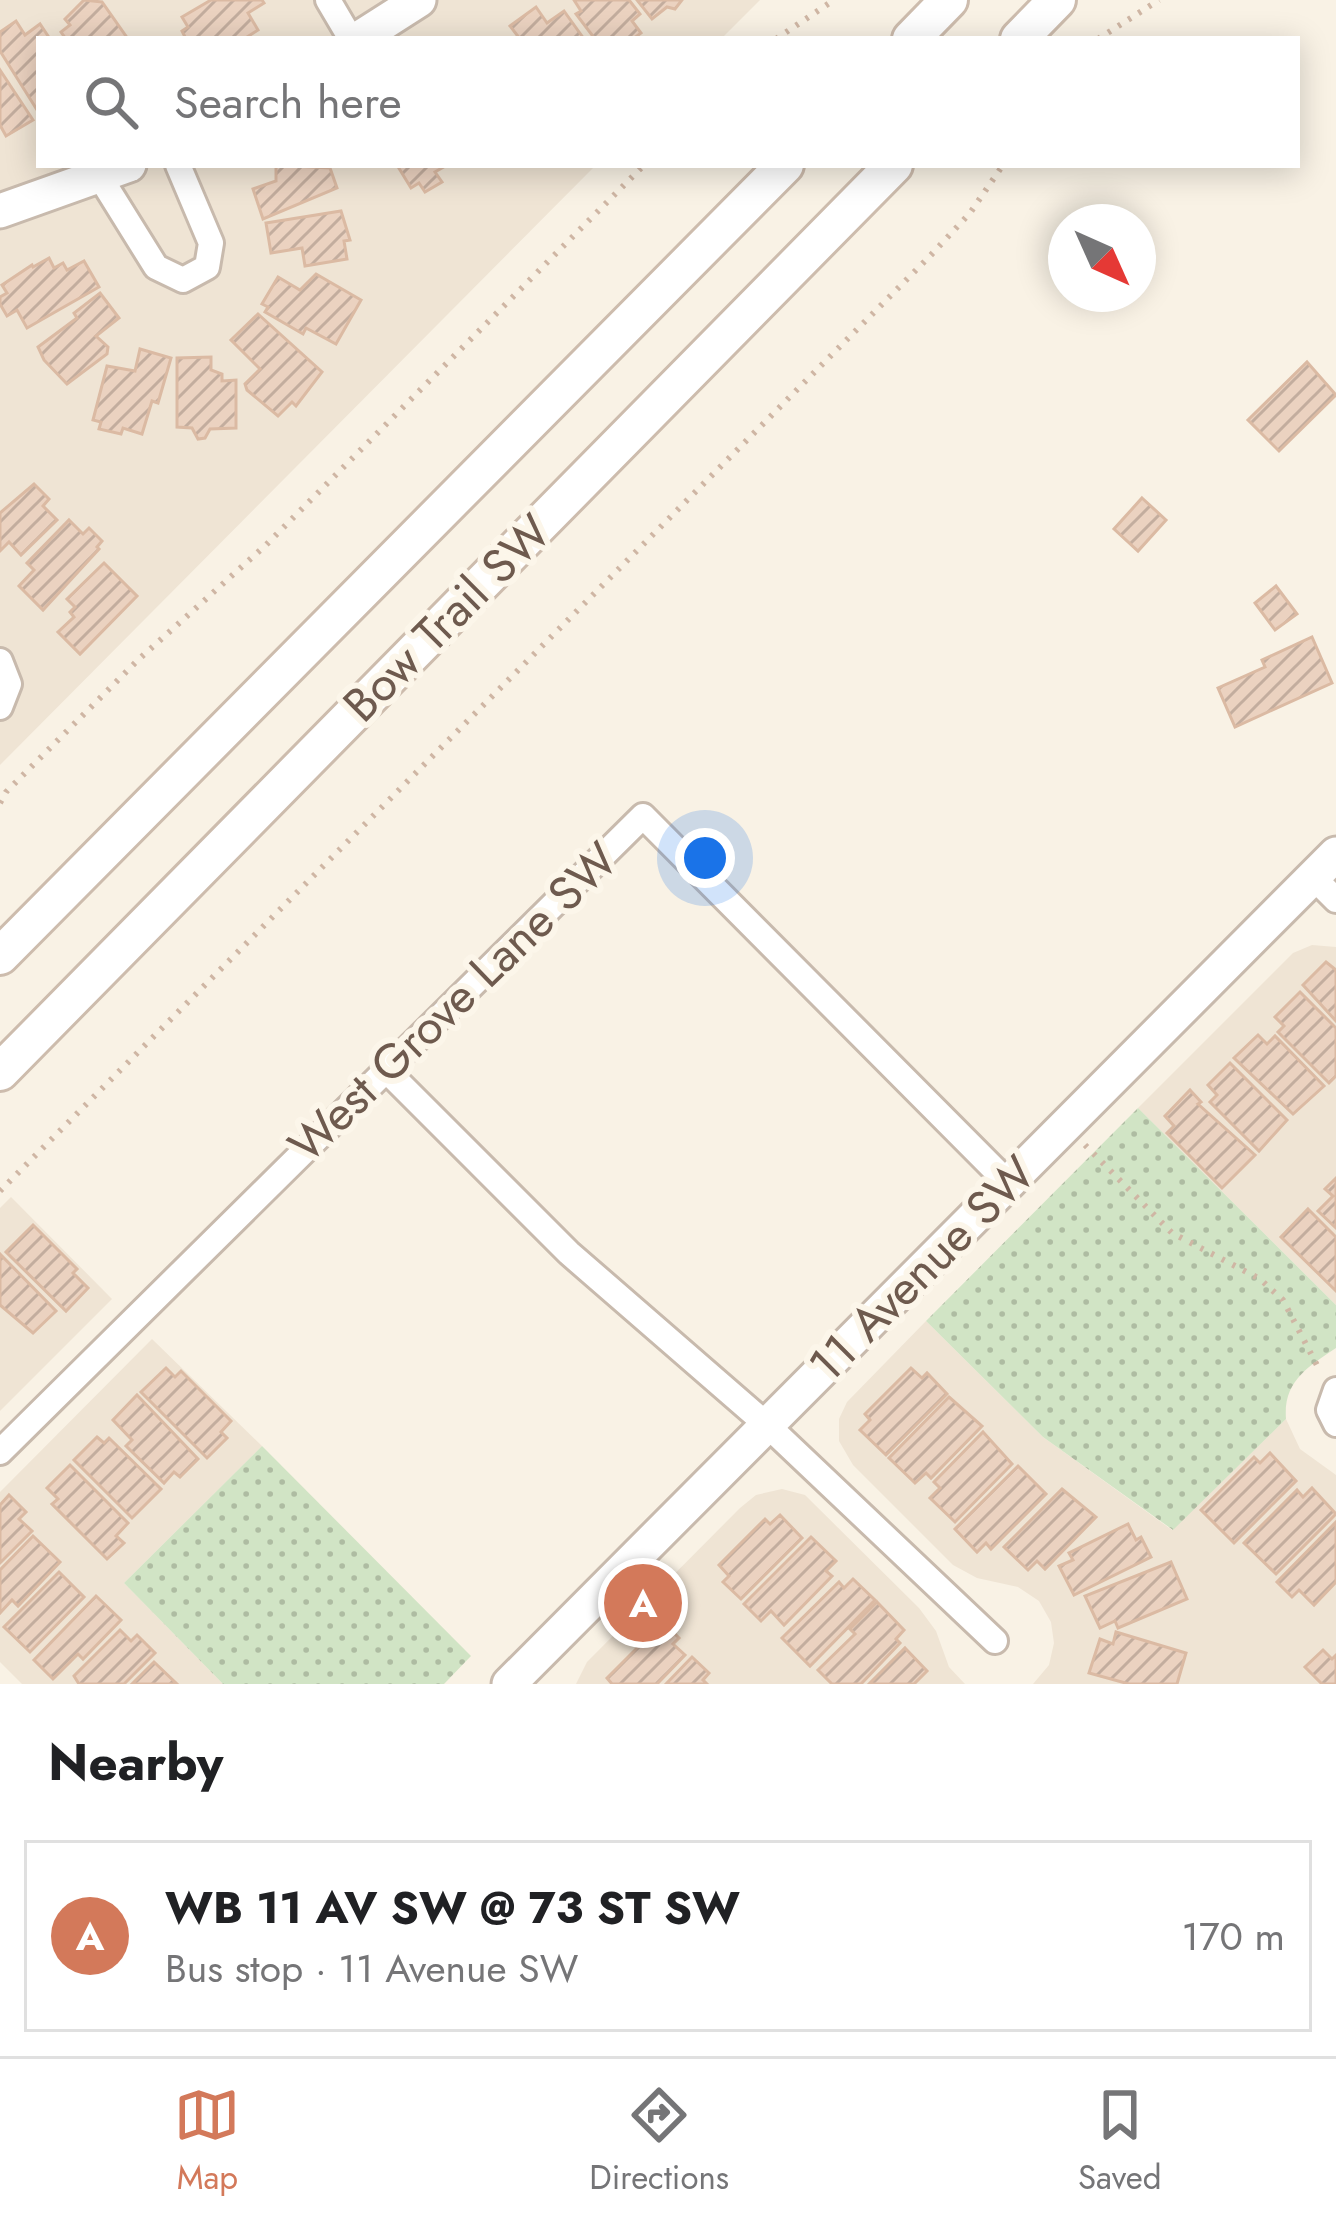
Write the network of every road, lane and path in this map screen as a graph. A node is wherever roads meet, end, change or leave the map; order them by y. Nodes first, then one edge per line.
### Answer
1 (328, 0) edge
2 (419, 0) edge
3 (834, 0) edge
4 (949, 0) edge
5 (1057, 0) edge
6 (1159, 0) edge
7 (352, 36) edge
8 (359, 36) edge
9 (780, 36) edge
10 (913, 36) edge
11 (1021, 36) edge
12 (1103, 36) edge
13 (179, 168) edge
14 (641, 168) edge
15 (782, 168) edge
16 (891, 168) edge
17 (1002, 168) edge
18 (114, 171) edge
19 (0, 211) edge
20 (0, 662) edge
21 (0, 707) edge
22 (0, 803) edge
23 (1328, 877) edge
24 (0, 956) edge
25 (384, 1068) junction
26 (0, 1072) edge
27 (1066, 1125) junction
28 (1008, 1183) junction
29 (0, 1191) edge
30 (1335, 1391) edge
31 (1336, 1424) edge
32 (767, 1425) junction
33 (0, 1452) edge
34 (995, 1641) dead end
35 (509, 1684) edge

1 - 7 street
2 - 8 street
3 - 9 path
4 - 10 main road
5 - 11 main road
6 - 12 path
13 - 18 street
14 - 22 path
15 - 24 main road, Bow Trail SW
16 - 26 main road, Bow Trail SW
17 - 29 path
18 - 19 street
20 - 21 street
23 - 27 street, 11 Avenue SW
25 - 28 street, West Grove Lane SW
25 - 32 street
25 - 33 street, West Grove Lane SW
27 - 28 street, 11 Avenue SW
27 - 30 path
28 - 32 street, 11 Avenue SW
30 - 31 street
32 - 34 street
32 - 35 street, 11 Avenue SW

